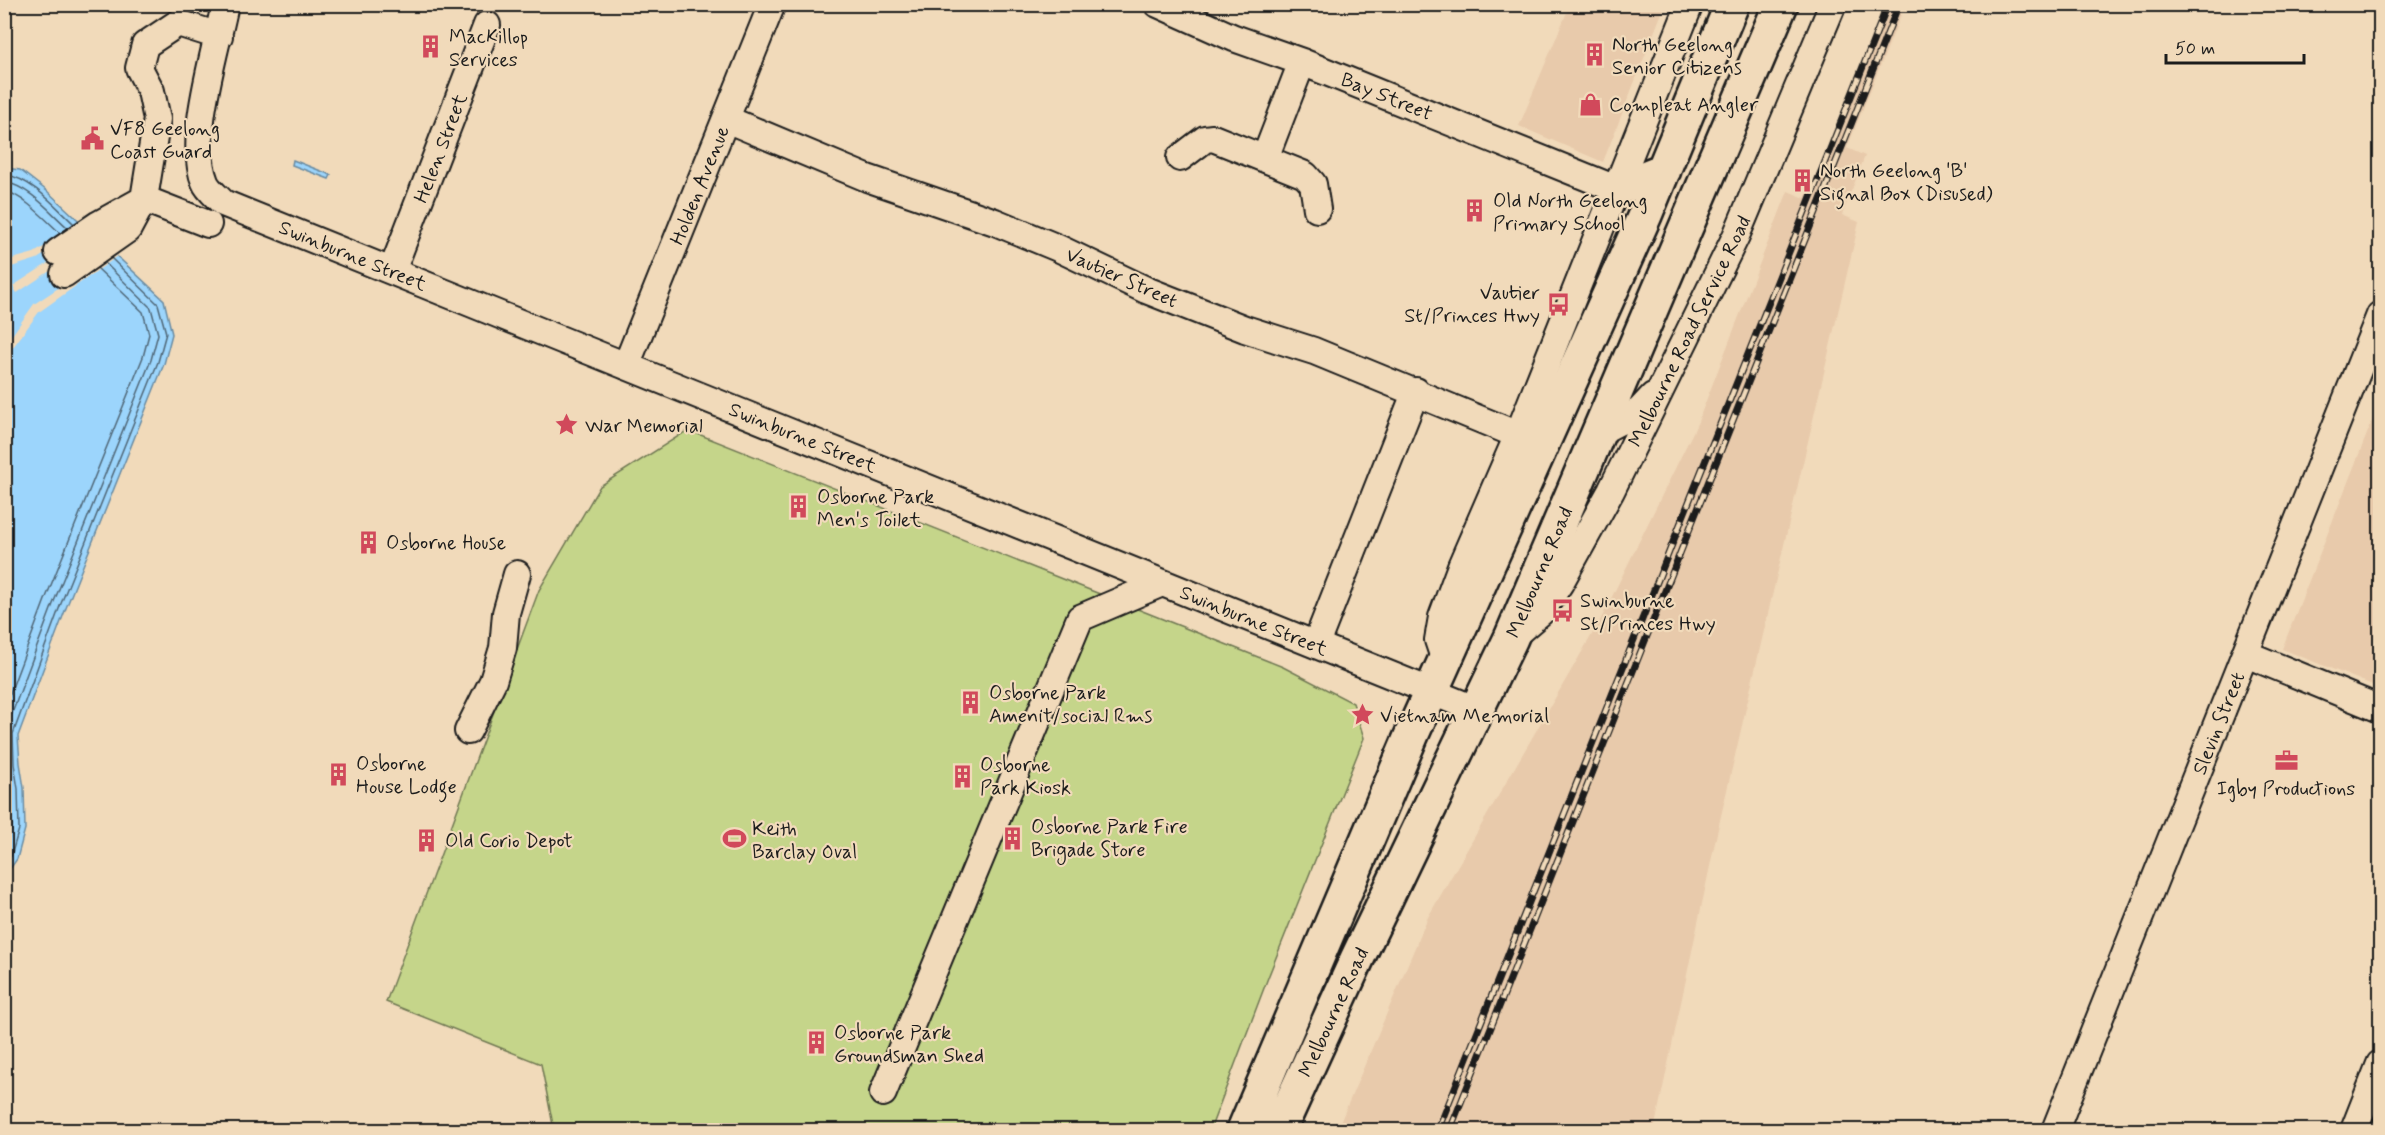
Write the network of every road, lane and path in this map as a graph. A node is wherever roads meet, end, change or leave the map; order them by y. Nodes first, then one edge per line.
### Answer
1 (225, 4) edge
2 (772, 4) edge
3 (1158, 4) edge
4 (1690, 4) edge
5 (1716, 4) edge
6 (1732, 4) edge
7 (1781, 4) edge
8 (1833, 4) edge
9 (487, 26) dead end
10 (219, 36) junction
11 (1758, 59) junction
12 (1302, 62) junction
13 (726, 119) junction
14 (1679, 133) junction
15 (1180, 158) dead end
16 (1265, 158) junction
17 (1664, 170) junction
18 (1616, 189) junction
19 (144, 199) junction
20 (1317, 209) dead end
21 (1645, 215) junction
22 (208, 224) dead end
23 (61, 263) dead end
24 (392, 271) junction
25 (2380, 315) edge
26 (626, 366) junction
27 (1665, 379) junction
28 (1416, 391) junction
29 (1599, 432) junction
30 (1518, 435) junction
31 (517, 574) dead end
32 (1162, 583) junction
33 (1511, 638) junction
34 (1316, 644) junction
35 (2246, 654) junction
36 (1445, 661) junction
37 (1431, 691) junction
38 (2380, 709) edge
39 (1477, 710) junction
40 (468, 731) dead end
41 (2380, 1064) edge
42 (883, 1093) dead end
43 (1244, 1131) edge
44 (1279, 1131) edge
45 (2055, 1131) edge
46 (2354, 1131) edge

1 - 10 street, Swinburne Street
2 - 13 street, Holden Avenue
3 - 12 street, Bay Street
4 - 18 street
5 - 14 highway
6 - 14 highway, Melbourne Road
7 - 11 highway, Melbourne Road
8 - 27 street, Melbourne Road Service Road
9 - 24 street, Helen Street
10 - 19 street
10 - 24 street, Swinburne Street
11 - 21 highway
11 - 29 highway, Melbourne Road
12 - 16 street
12 - 18 street, Bay Street
13 - 26 street, Holden Avenue
13 - 28 street, Vautier Street
14 - 17 highway, Melbourne Road
15 - 16 street
16 - 20 street
17 - 18 highway
17 - 21 highway, Melbourne Road
18 - 30 street
19 - 22 street
19 - 23 street
21 - 36 highway, Melbourne Road
24 - 26 street, Swinburne Street
25 - 35 street, Slevin Street
26 - 32 street, Swinburne Street
27 - 29 street
27 - 33 street, Melbourne Road Service Road
28 - 30 street, Vautier Street
28 - 34 street
29 - 33 highway, Melbourne Road
30 - 36 street
31 - 40 street
32 - 34 street, Swinburne Street
32 - 42 street
33 - 39 highway, Melbourne Road
34 - 37 street, Swinburne Street
35 - 38 street
35 - 45 street, Slevin Street
36 - 37 highway, Melbourne Road
37 - 39 street, Swinburne Street
37 - 43 highway, Melbourne Road
39 - 44 highway, Melbourne Road
41 - 46 street

